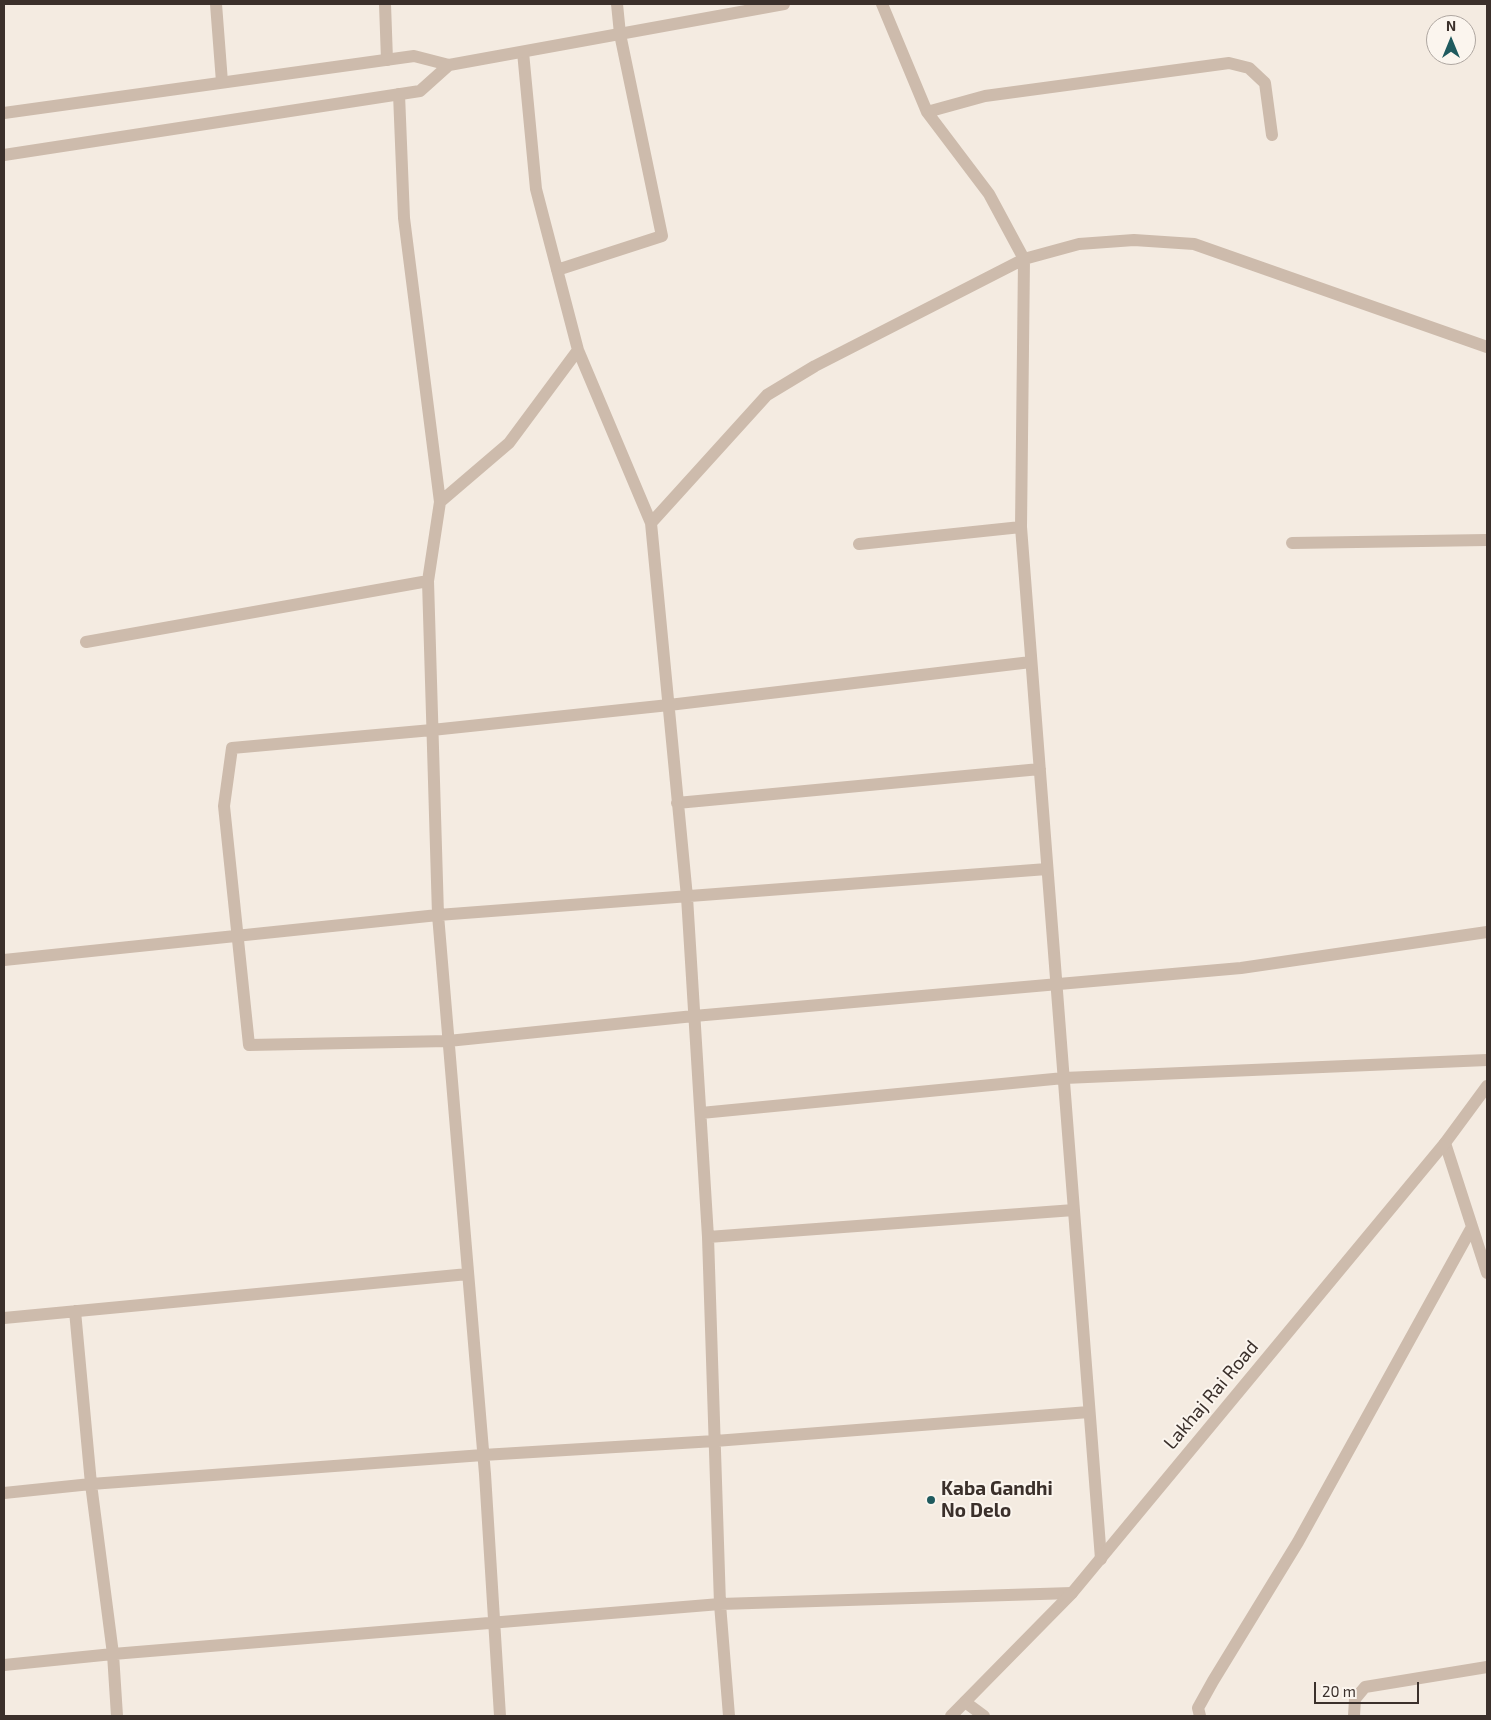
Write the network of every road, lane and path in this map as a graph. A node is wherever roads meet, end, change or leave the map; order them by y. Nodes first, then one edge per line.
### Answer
1 (216, 4) edge
2 (385, 4) edge
3 (617, 4) edge
4 (784, 4) edge
5 (882, 4) edge
6 (620, 34) junction
7 (523, 52) junction
8 (387, 60) junction
9 (450, 65) junction
10 (222, 82) junction
11 (399, 94) junction
12 (927, 112) junction
13 (4, 113) edge
14 (1272, 135) dead end
15 (4, 154) edge
16 (1024, 259) junction
17 (557, 270) junction
18 (1487, 346) edge
19 (578, 350) junction
20 (440, 502) junction
21 (651, 523) junction
22 (1021, 527) junction
23 (1487, 540) edge
24 (1292, 543) dead end
25 (858, 544) dead end
26 (428, 581) junction
27 (86, 642) dead end
28 (1031, 662) junction
29 (668, 705) junction
30 (432, 730) junction
31 (1040, 769) junction
32 (677, 804) junction
33 (1047, 869) junction
34 (687, 897) junction
35 (438, 915) junction
36 (1487, 932) edge
37 (237, 935) junction
38 (4, 960) edge
39 (1056, 984) junction
40 (694, 1016) junction
41 (448, 1041) junction
42 (1487, 1060) edge
43 (1064, 1078) junction
44 (1487, 1086) edge
45 (701, 1113) junction
46 (1445, 1143) junction
47 (1074, 1210) junction
48 (1472, 1227) junction
49 (708, 1237) junction
50 (1487, 1273) edge
51 (468, 1274) junction
52 (75, 1312) junction
53 (4, 1318) edge
54 (1090, 1412) junction
55 (715, 1441) junction
56 (483, 1455) junction
57 (91, 1484) junction
58 (4, 1493) edge
59 (1101, 1558) junction
60 (1072, 1593) junction
61 (720, 1604) junction
62 (494, 1622) junction
63 (113, 1654) junction
64 (4, 1665) edge
65 (1487, 1667) edge
66 (965, 1702) junction
67 (117, 1716) edge
68 (500, 1716) edge
69 (729, 1716) edge
70 (951, 1716) edge
71 (984, 1716) edge
72 (1200, 1716) edge
73 (1354, 1716) edge

1 - 10 street
2 - 8 street
3 - 6 street
4 - 6 street
5 - 12 street
6 - 7 street
6 - 17 street
7 - 9 street
7 - 17 street
8 - 9 street
8 - 10 street
9 - 11 street
10 - 13 street
11 - 15 street
11 - 20 street
12 - 14 street
12 - 16 street
16 - 18 street
16 - 21 street
16 - 22 street
17 - 19 street
19 - 20 street
19 - 21 street
20 - 26 street
21 - 29 street
22 - 25 street
22 - 28 street
23 - 24 street
26 - 27 street
26 - 30 street
28 - 29 street
28 - 31 street
29 - 30 street
29 - 32 street
30 - 35 street
30 - 37 street
31 - 32 street
31 - 33 street
32 - 34 street
33 - 34 street
33 - 39 street
34 - 35 street
34 - 40 street
35 - 37 street
35 - 41 street
36 - 39 street
37 - 38 street
37 - 41 street
39 - 40 street
39 - 43 street
40 - 41 street
40 - 45 street
41 - 51 street
42 - 43 street
43 - 45 street
43 - 47 street
44 - 46 street, Lakhaj Rai Road
45 - 49 street
46 - 48 street
46 - 59 street, Lakhaj Rai Road
47 - 49 street
47 - 54 street
48 - 50 street
48 - 72 street
49 - 55 street
51 - 52 street
51 - 56 street
52 - 53 street
52 - 57 street
54 - 55 street
54 - 59 street
55 - 56 street
55 - 61 street
56 - 57 street
56 - 62 street
57 - 58 street
57 - 63 street
59 - 60 street, Lakhaj Rai Road
60 - 61 street
60 - 66 street, Lakhaj Rai Road
61 - 62 street
61 - 69 street
62 - 63 street
62 - 68 street
63 - 64 street
63 - 67 street
65 - 73 street
66 - 70 street, Lakhaj Rai Road
66 - 71 street

